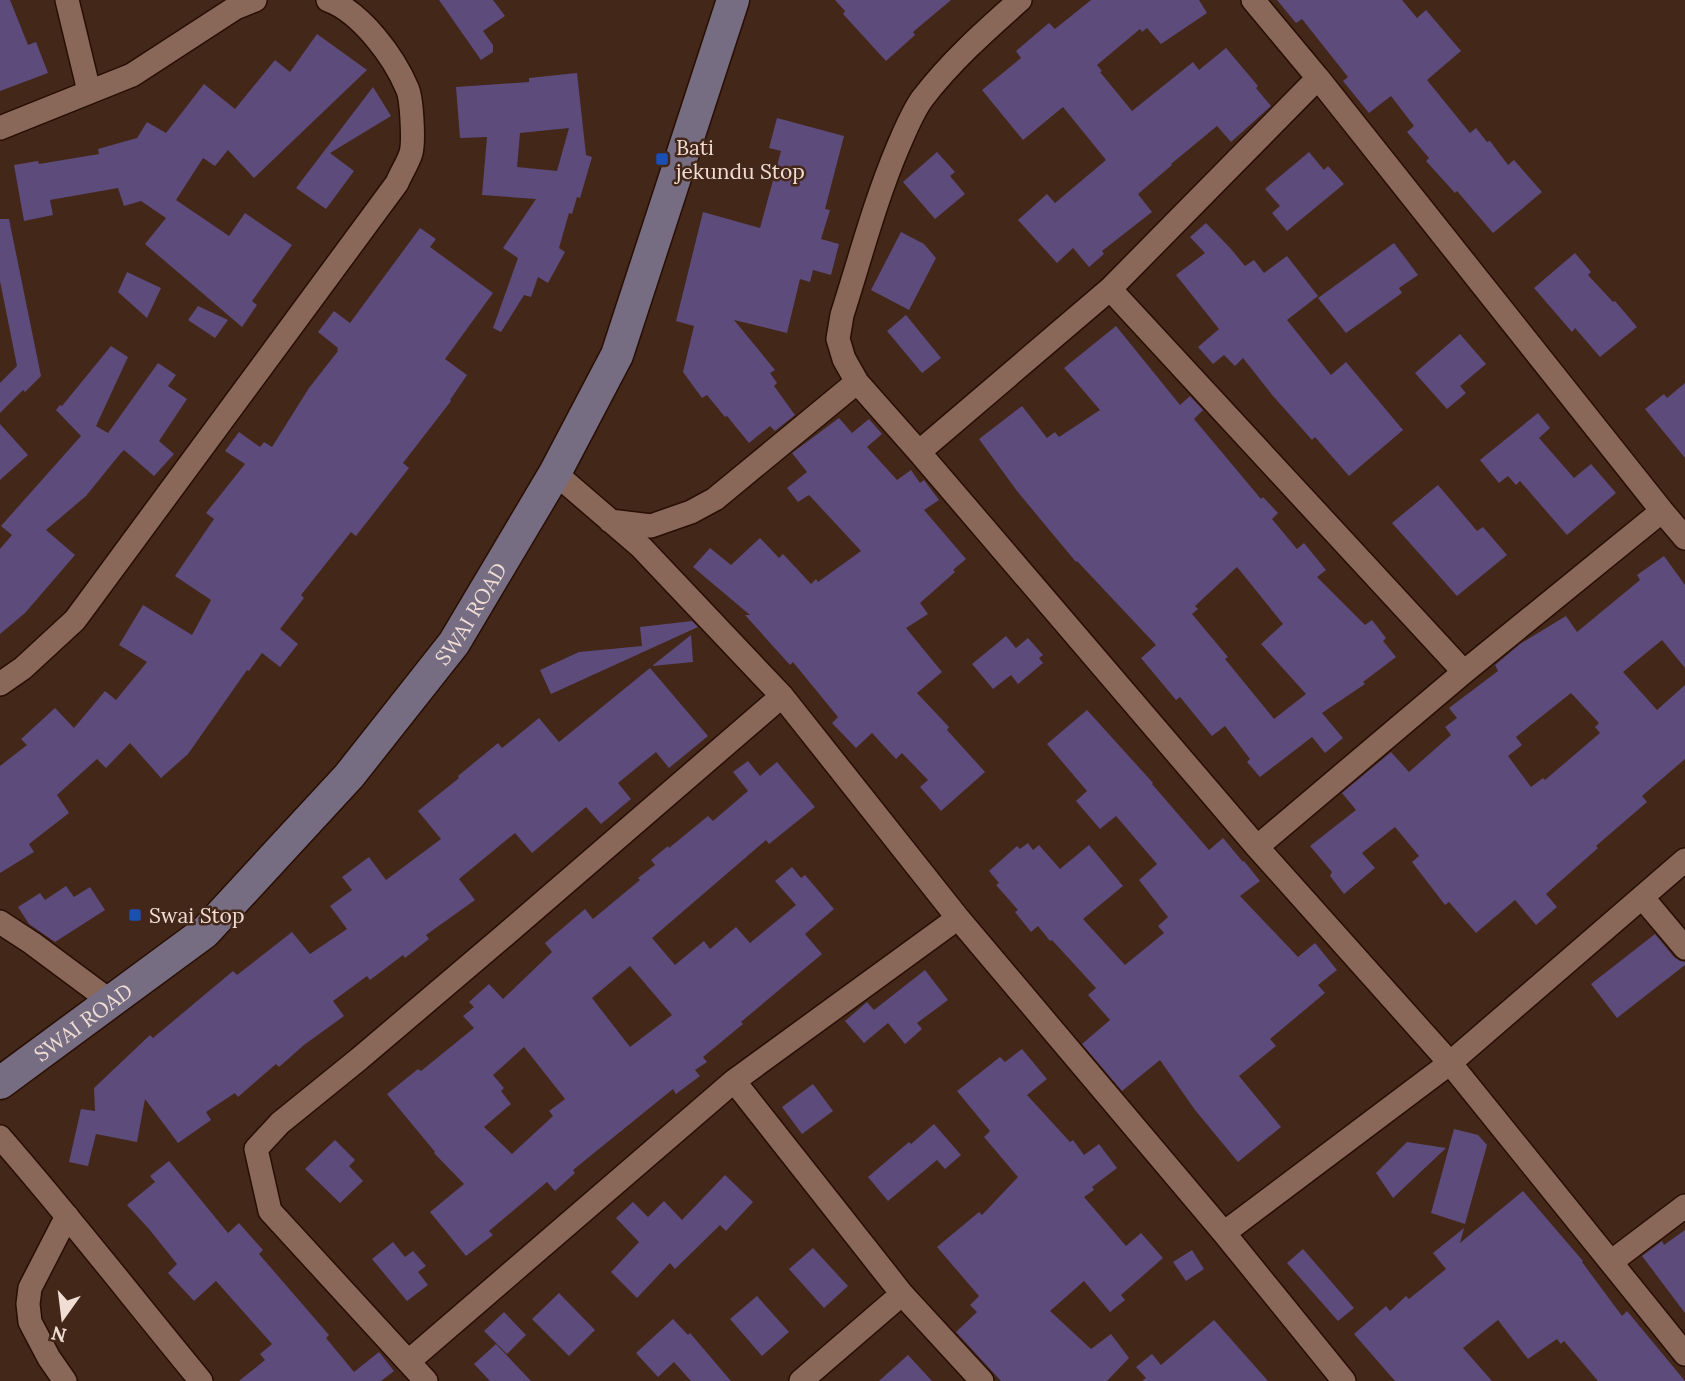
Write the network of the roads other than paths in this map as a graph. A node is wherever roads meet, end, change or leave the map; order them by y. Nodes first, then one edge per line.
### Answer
1 (67, 0) edge
2 (255, 0) edge
3 (328, 0) edge
4 (733, 0) edge
5 (1020, 0) edge
6 (1253, 0) edge
7 (1318, 78) junction
8 (89, 91) junction
9 (0, 128) edge
10 (1110, 289) junction
11 (857, 382) junction
12 (919, 452) junction
13 (555, 473) junction
14 (1662, 511) junction
15 (610, 521) junction
16 (1685, 538) edge
17 (1464, 672) junction
18 (0, 684) edge
19 (782, 696) junction
20 (1257, 847) junction
21 (1685, 860) edge
22 (1642, 897) junction
23 (958, 918) junction
24 (0, 922) edge
25 (1685, 948) edge
26 (110, 1001) junction
27 (1450, 1063) junction
28 (734, 1081) junction
29 (0, 1083) edge
30 (0, 1138) edge
31 (1685, 1206) edge
32 (67, 1216) junction
33 (1224, 1233) junction
34 (1611, 1262) junction
35 (902, 1294) junction
36 (1685, 1353) edge
37 (409, 1361) junction
38 (65, 1381) edge
39 (201, 1381) edge
40 (426, 1381) edge
41 (801, 1381) edge
42 (982, 1381) edge
43 (1344, 1381) edge

1 - 8 street
2 - 8 street
3 - 18 street
4 - 13 street, SWAI ROAD
5 - 11 street
6 - 7 street
7 - 10 street
7 - 14 street
8 - 9 street
10 - 12 street
10 - 17 street
11 - 12 street
11 - 15 street
12 - 20 street
13 - 15 street
13 - 26 street, SWAI ROAD
14 - 16 street
14 - 17 street
15 - 19 street
17 - 20 street
19 - 23 street
19 - 37 street
20 - 27 street
21 - 22 street
22 - 25 street
22 - 27 street
23 - 28 street
23 - 33 street
24 - 26 street
26 - 29 street, SWAI ROAD
27 - 33 street
27 - 34 street
28 - 35 street
28 - 37 street
30 - 32 street
31 - 34 street
32 - 38 street
32 - 39 street
33 - 43 street
34 - 36 street
35 - 41 street
35 - 42 street
37 - 40 street

